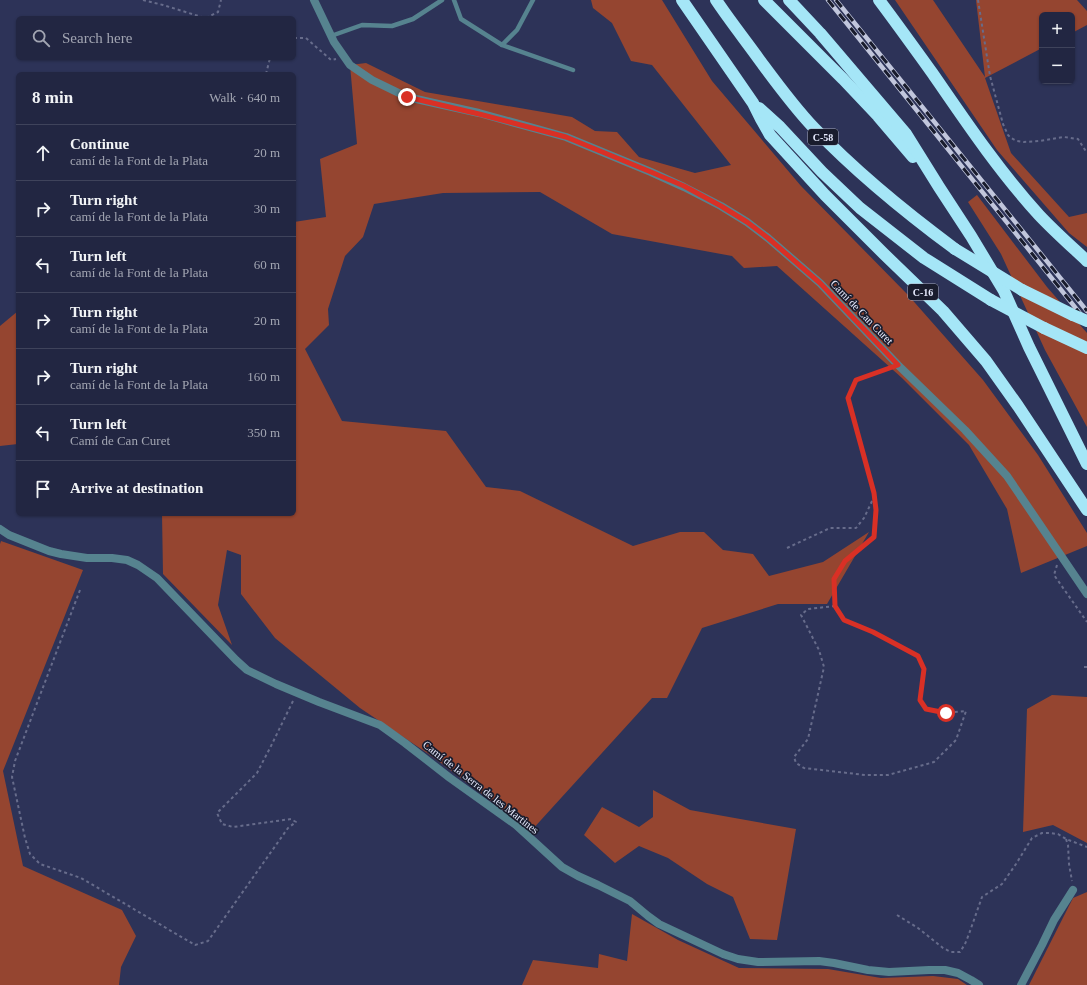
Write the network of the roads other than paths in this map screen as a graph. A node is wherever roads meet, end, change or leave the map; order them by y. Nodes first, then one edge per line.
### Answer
1 (314, 0) edge
2 (442, 0) edge
3 (454, 0) edge
4 (533, 0) edge
5 (682, 0) edge
6 (716, 0) edge
7 (764, 0) edge
8 (789, 0) edge
9 (879, 0) edge
10 (331, 36) junction
11 (502, 45) junction
12 (573, 70) dead end
13 (754, 103) junction
14 (939, 187) junction
15 (1087, 261) edge
16 (1087, 321) edge
17 (1087, 348) edge
18 (1087, 464) edge
19 (1087, 510) edge
20 (0, 529) edge
21 (1087, 594) edge
22 (1073, 890) road end
23 (979, 985) edge
24 (1020, 985) edge

1 - 10 street, Camí de Can Curet
2 - 10 lane
3 - 11 lane
4 - 11 lane
5 - 13 highway, C-16
6 - 16 highway, C-58, bridge
7 - 14 highway
8 - 14 highway
9 - 15 highway
10 - 21 street, Camí de Can Curet
11 - 12 lane
13 - 17 highway, C-58, bridge
13 - 19 highway, C-16
14 - 18 highway
20 - 23 street, Camí de la Serra de les Martines
22 - 24 street

